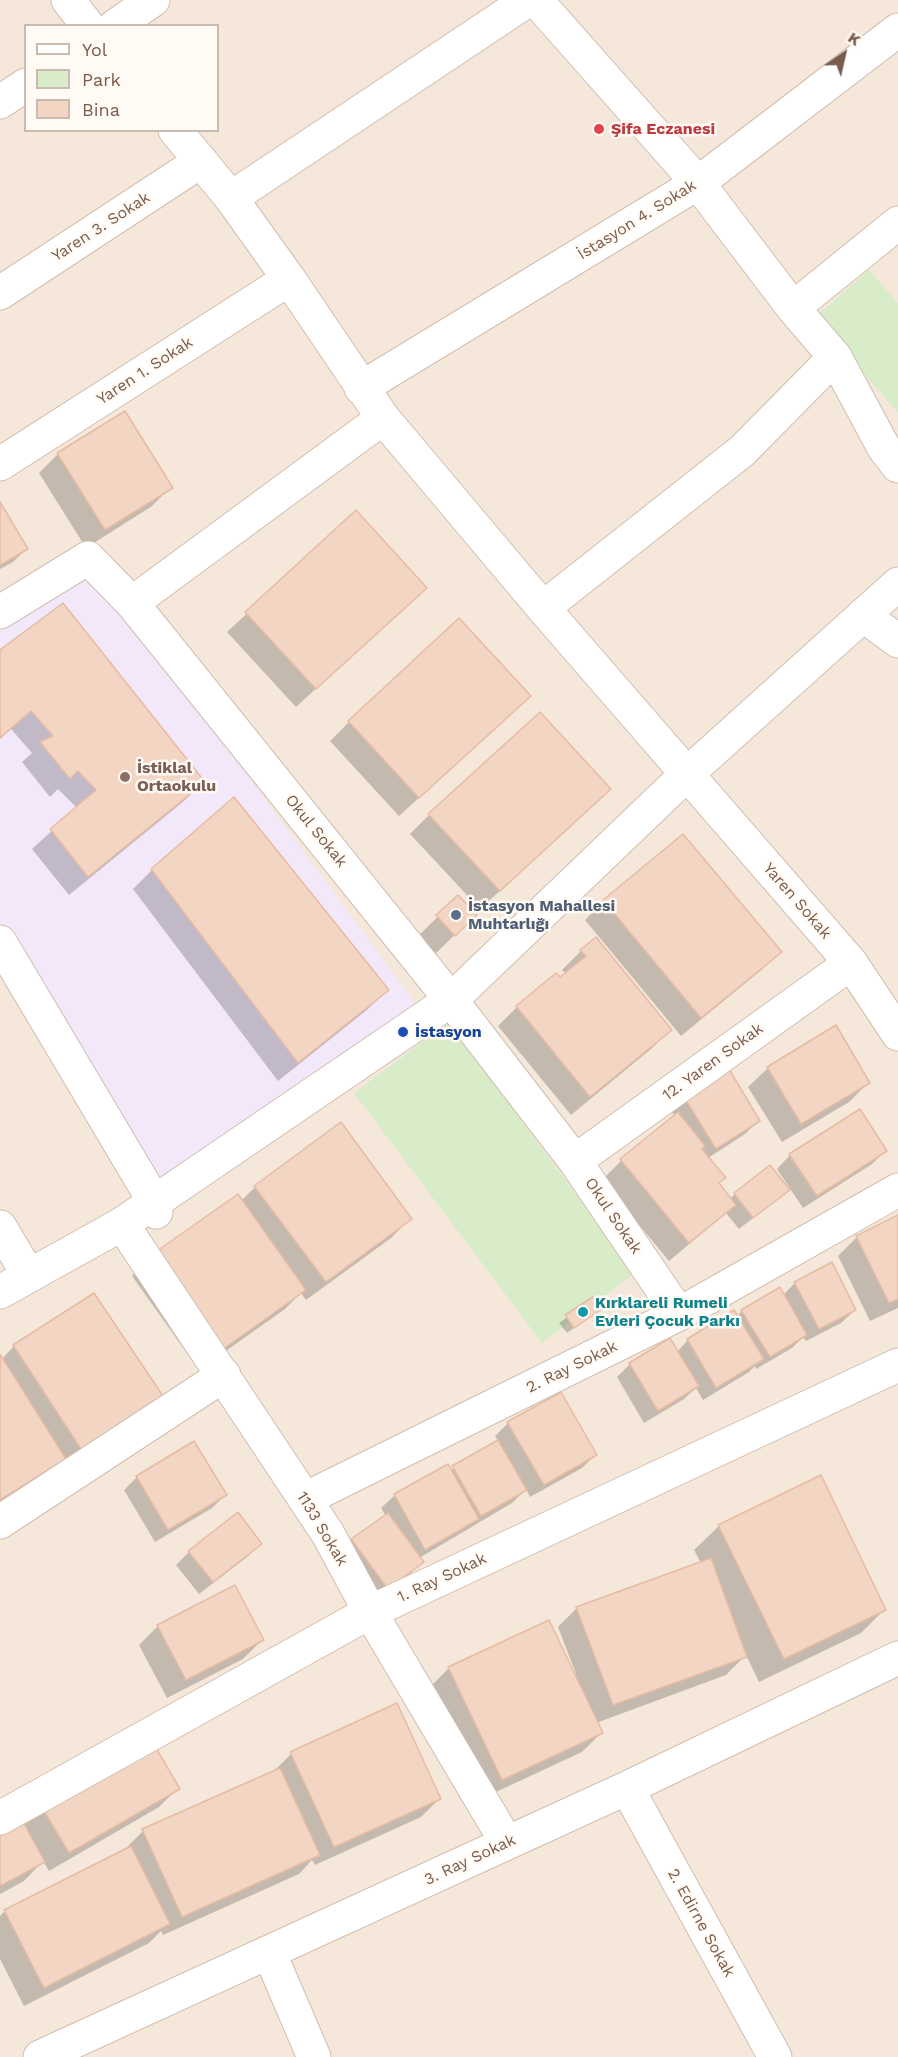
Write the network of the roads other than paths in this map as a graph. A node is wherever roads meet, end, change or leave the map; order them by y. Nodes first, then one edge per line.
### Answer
1 (68, 0) edge
2 (153, 0) edge
3 (528, 0) edge
4 (536, 0) edge
5 (86, 24) edge
6 (118, 24) edge
7 (898, 30) edge
8 (24, 86) edge
9 (0, 102) edge
10 (178, 132) edge
11 (201, 161) junction
12 (698, 183) junction
13 (231, 198) junction
14 (898, 222) edge
15 (289, 279) junction
16 (0, 293) edge
17 (793, 308) junction
18 (835, 357) junction
19 (361, 388) junction
20 (383, 418) junction
21 (0, 464) edge
22 (898, 466) edge
23 (898, 584) edge
24 (132, 603) junction
25 (543, 608) junction
26 (0, 612) edge
27 (863, 615) junction
28 (898, 641) edge
29 (687, 774) junction
30 (0, 942) edge
31 (851, 963) junction
32 (451, 999) junction
33 (898, 1034) edge
34 (575, 1161) junction
35 (898, 1190) edge
36 (155, 1207) junction
37 (122, 1224) junction
38 (0, 1227) edge
39 (29, 1276) junction
40 (0, 1292) edge
41 (679, 1314) junction
42 (898, 1365) edge
43 (224, 1375) junction
44 (305, 1499) junction
45 (0, 1522) edge
46 (370, 1612) junction
47 (898, 1658) edge
48 (627, 1788) junction
49 (0, 1818) edge
50 (507, 1843) junction
51 (269, 1952) junction
52 (40, 2057) edge
53 (314, 2057) edge
54 (775, 2057) edge

1 - 5 street
2 - 6 street
3 - 13 street
4 - 12 street
7 - 12 street, İstasyon 4. Sokak
8 - 9 street
10 - 11 street, Yaren Sokak
11 - 13 street, Yaren Sokak
11 - 16 street, Yaren 3. Sokak
12 - 17 street
12 - 19 street, İstasyon 4. Sokak
13 - 15 street, Yaren Sokak
14 - 17 street
15 - 19 street, Yaren Sokak
15 - 21 street, Yaren 1. Sokak
17 - 18 street
18 - 22 street
18 - 25 street
19 - 20 street, Yaren Sokak
20 - 24 street
20 - 25 street, Yaren Sokak
23 - 27 street
24 - 26 street, Okul Sokak
24 - 32 street, Okul Sokak
25 - 29 street, Yaren Sokak
27 - 28 street
27 - 29 street
29 - 31 street, Yaren Sokak
29 - 32 street
30 - 36 street
31 - 33 street, Yaren Sokak
31 - 34 street, 12. Yaren Sokak
32 - 34 street, Okul Sokak
32 - 36 street
34 - 41 street, Okul Sokak
35 - 41 street, 2. Ray Sokak
36 - 37 street
37 - 39 street
37 - 43 street, 1133 Sokak
38 - 39 street
39 - 40 street
41 - 44 street, 2. Ray Sokak
42 - 46 street, 1. Ray Sokak
43 - 44 street, 1133 Sokak
43 - 45 street
44 - 46 street, 1133 Sokak
46 - 49 street, 1. Ray Sokak
46 - 50 street, 1133 Sokak
47 - 48 street, 3. Ray Sokak
48 - 50 street, 3. Ray Sokak
48 - 54 street, 2. Edirne Sokak
50 - 51 street, 3. Ray Sokak
51 - 52 street, 3. Ray Sokak
51 - 53 street

